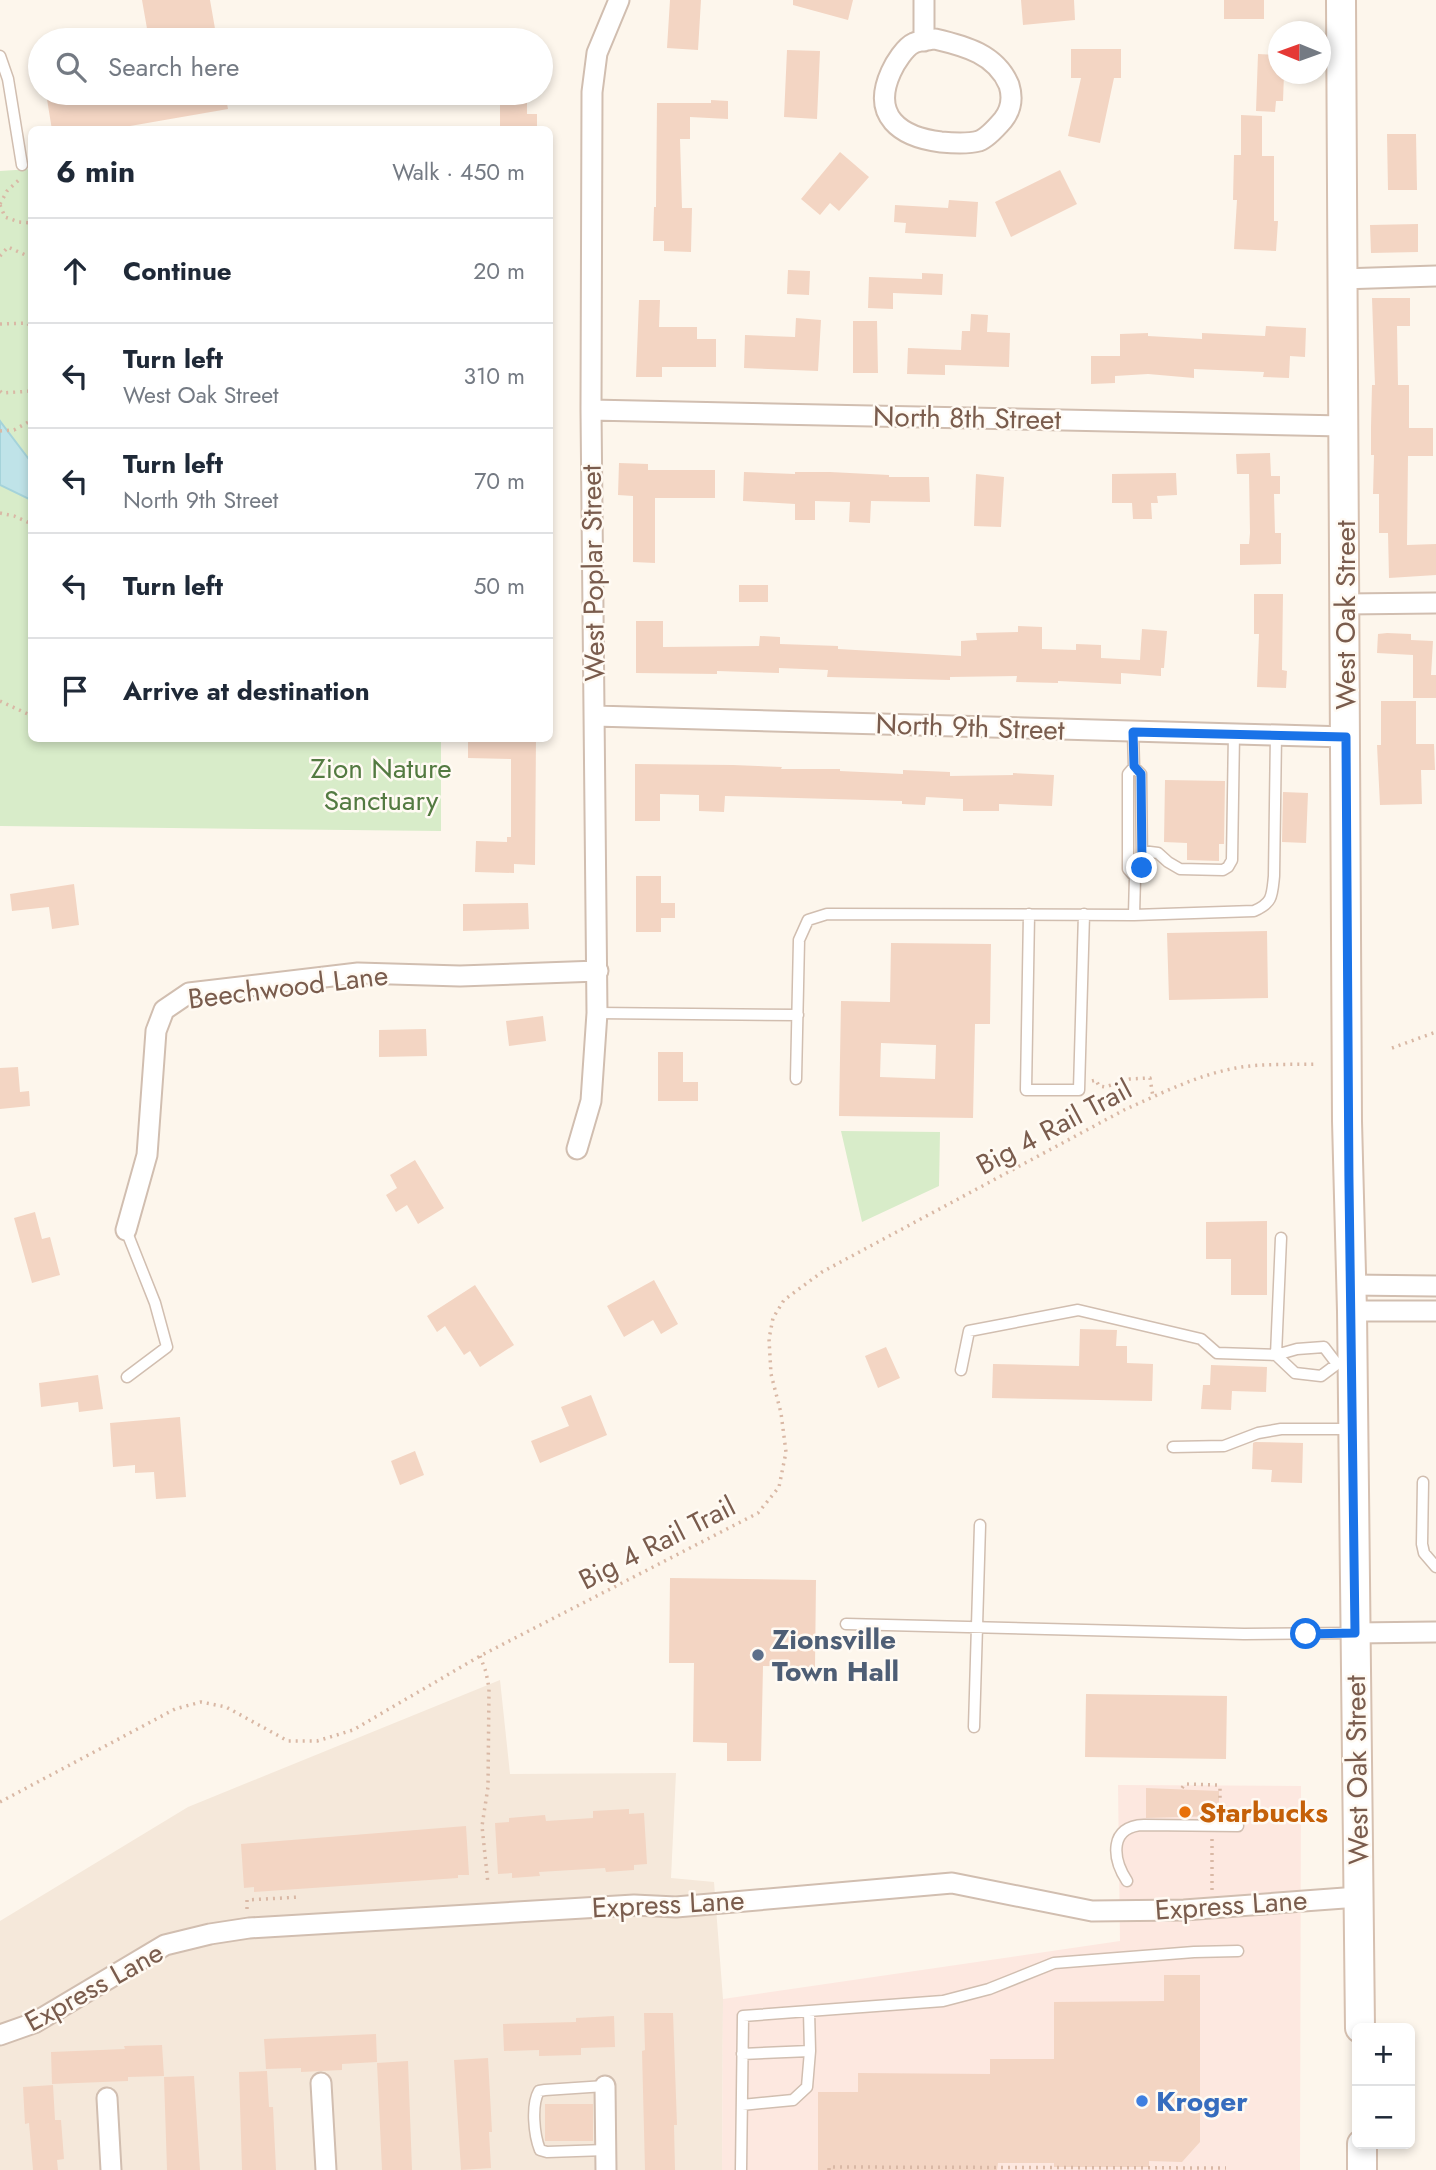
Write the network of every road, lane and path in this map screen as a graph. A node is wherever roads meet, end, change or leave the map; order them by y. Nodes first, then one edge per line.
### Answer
1 (619, 0) edge
2 (924, 0) edge
3 (1341, 0) edge
4 (924, 41) junction
5 (0, 56) edge
6 (22, 165) joint
7 (0, 204) edge
8 (28, 223) edge
9 (0, 256) edge
10 (28, 256) edge
11 (1436, 276) edge
12 (1341, 279) junction
13 (0, 324) edge
14 (28, 324) edge
15 (0, 391) edge
16 (28, 391) edge
17 (591, 410) junction
18 (28, 422) edge
19 (1343, 426) junction
20 (0, 431) edge
21 (0, 513) edge
22 (28, 522) edge
23 (1436, 603) edge
24 (1345, 604) junction
25 (0, 701) edge
26 (28, 714) edge
27 (595, 716) junction
28 (1133, 732) junction
29 (1234, 733) junction
30 (1276, 734) junction
31 (1346, 737) junction
32 (1134, 766) junction
33 (1142, 851) junction
34 (1135, 877) junction
35 (1029, 914) junction
36 (1084, 914) junction
37 (1134, 915) junction
38 (597, 971) junction
39 (597, 1013) junction
40 (798, 1015) junction
41 (1436, 1032) edge
42 (1392, 1048) dead end
43 (1318, 1065) dead end
44 (796, 1079) dead end
45 (1079, 1087) junction
46 (1153, 1097) junction
47 (577, 1149) dead end
48 (126, 1230) joint
49 (1281, 1238) dead end
50 (1436, 1286) edge
51 (1351, 1298) junction
52 (1436, 1311) edge
53 (1276, 1355) junction
54 (1345, 1364) junction
55 (961, 1370) dead end
56 (127, 1377) dead end
57 (1352, 1429) junction
58 (1173, 1447) dead end
59 (1423, 1482) dead end
60 (980, 1525) dead end
61 (1436, 1567) edge
62 (846, 1624) dead end
63 (978, 1626) junction
64 (1436, 1632) edge
65 (1355, 1633) junction
66 (480, 1656) junction
67 (974, 1727) dead end
68 (1182, 1787) dead end
69 (0, 1802) edge
70 (1220, 1818) dead end
71 (1238, 1826) dead end
72 (1213, 1836) dead end
73 (1127, 1881) dead end
74 (488, 1884) dead end
75 (1212, 1892) dead end
76 (1358, 1897) junction
77 (1238, 1951) dead end
78 (809, 2011) junction
79 (1360, 2023) edge
80 (0, 2035) edge
81 (810, 2052) junction
82 (742, 2054) junction
83 (321, 2083) dead end
84 (606, 2086) joint
85 (107, 2098) dead end
86 (742, 2105) junction
87 (1362, 2149) edge
88 (606, 2160) edge
89 (1226, 2168) dead end
90 (111, 2170) edge
91 (326, 2170) edge
92 (741, 2170) edge
93 (830, 2170) edge
94 (1362, 2170) edge

1 - 17 street, West Poplar Street
2 - 4 street
3 - 12 main road, West Oak Street
4 - 4 street
5 - 6 lane
6 - 7 path
7 - 8 path
9 - 10 path
11 - 12 street
12 - 19 main road, West Oak Street
13 - 14 path
15 - 16 path
17 - 19 street, North 8th Street
17 - 27 street, West Poplar Street
18 - 20 path
19 - 24 main road, West Oak Street
21 - 22 path
23 - 24 street
24 - 31 main road, West Oak Street
25 - 26 path
27 - 28 street, North 9th Street
27 - 38 street, West Poplar Street
28 - 29 street, North 9th Street
28 - 32 lane
29 - 30 street, North 9th Street
29 - 33 lane
30 - 31 street, North 9th Street
30 - 37 lane
31 - 51 main road, West Oak Street
32 - 33 lane
32 - 34 lane
33 - 34 lane
34 - 37 lane
35 - 36 lane
35 - 40 lane
35 - 45 lane
36 - 37 lane
36 - 45 lane
38 - 39 street, West Poplar Street
38 - 48 street, Beechwood Lane
39 - 40 lane
39 - 47 street, West Poplar Street
40 - 44 lane
41 - 42 path
43 - 46 path, Big 4 Rail Trail
45 - 46 path
46 - 66 path, Big 4 Rail Trail
48 - 56 lane
49 - 53 lane
50 - 51 street
51 - 52 street
51 - 54 main road, West Oak Street
53 - 54 lane
53 - 54 lane
53 - 55 lane
54 - 57 main road, West Oak Street
57 - 58 lane
57 - 65 main road, West Oak Street
59 - 61 lane
60 - 63 lane
62 - 63 lane
63 - 65 lane
63 - 67 lane
64 - 65 street
65 - 76 main road, West Oak Street
66 - 69 path, Big 4 Rail Trail
66 - 74 path
68 - 70 path
71 - 73 lane
72 - 75 path
76 - 79 main road, West Oak Street
76 - 80 street, Express Lane
77 - 78 lane
78 - 81 lane
78 - 82 lane
81 - 82 lane
81 - 86 lane
82 - 86 lane
83 - 91 street
84 - 88 street
84 - 88 lane
85 - 90 street
86 - 92 lane
87 - 94 main road
89 - 93 path

